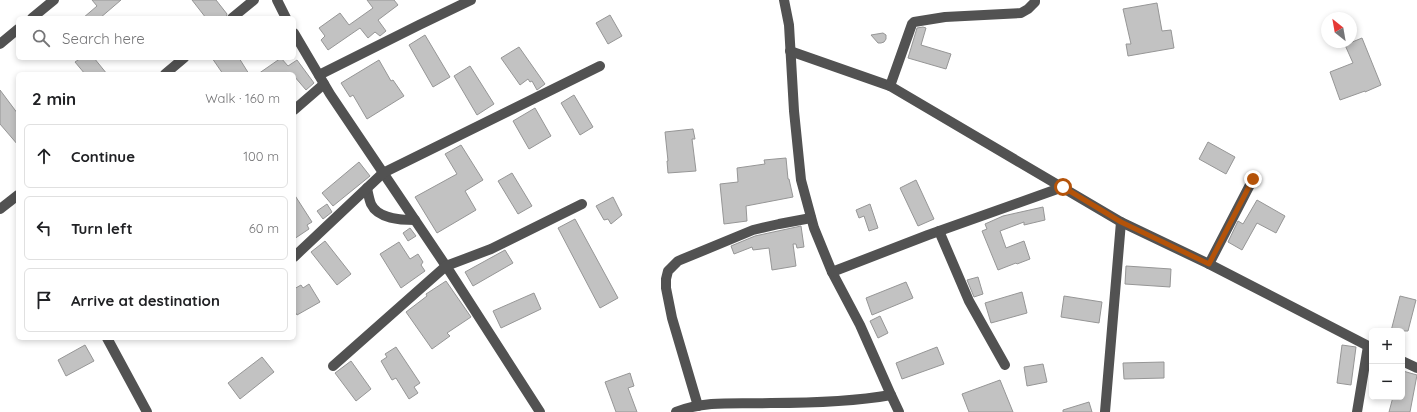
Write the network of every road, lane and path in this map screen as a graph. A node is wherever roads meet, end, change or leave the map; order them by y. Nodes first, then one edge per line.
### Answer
1 (54, 0) edge
2 (254, 0) edge
3 (277, 0) edge
4 (471, 0) edge
5 (784, 0) edge
6 (1034, 0) edge
7 (34, 16) edge
8 (234, 16) edge
9 (285, 16) edge
10 (16, 31) edge
11 (296, 36) edge
12 (0, 44) edge
13 (790, 51) junction
14 (182, 60) edge
15 (600, 66) dead end
16 (166, 72) edge
17 (322, 80) junction
18 (890, 86) junction
19 (296, 108) edge
20 (383, 173) junction
21 (1253, 179) dead end
22 (1063, 187) junction
23 (367, 188) junction
24 (16, 200) edge
25 (582, 204) dead end
26 (0, 209) edge
27 (811, 218) junction
28 (415, 220) junction
29 (1121, 222) junction
30 (939, 231) junction
31 (296, 255) edge
32 (1209, 264) junction
33 (446, 266) junction
34 (832, 272) junction
35 (108, 340) edge
36 (1369, 346) edge
37 (1369, 352) edge
38 (1405, 362) edge
39 (1005, 365) dead end
40 (333, 366) dead end
41 (1417, 368) edge
42 (890, 395) junction
43 (698, 406) junction
44 (738, 408) edge
45 (780, 408) edge
46 (147, 412) edge
47 (540, 412) edge
48 (676, 412) edge
49 (899, 412) edge
50 (1105, 412) edge
51 (1357, 412) edge

1 - 7 street
2 - 8 street
3 - 9 street
4 - 17 street
5 - 13 street
6 - 18 street
10 - 12 street
11 - 17 street
13 - 18 street
13 - 27 street
14 - 16 street
15 - 20 street
17 - 19 street
17 - 20 street
18 - 22 street
20 - 23 street
20 - 28 street
21 - 32 street
22 - 29 street
22 - 30 street
23 - 28 street
23 - 31 street
24 - 26 street
25 - 33 street
27 - 34 street
27 - 43 street
28 - 33 street
29 - 32 street
29 - 50 street
30 - 34 street
30 - 39 street
32 - 36 street
33 - 40 street
33 - 47 street
34 - 42 street
35 - 46 street
37 - 51 street
38 - 41 street
42 - 45 street
42 - 49 street
43 - 44 street
43 - 48 street
44 - 45 street

